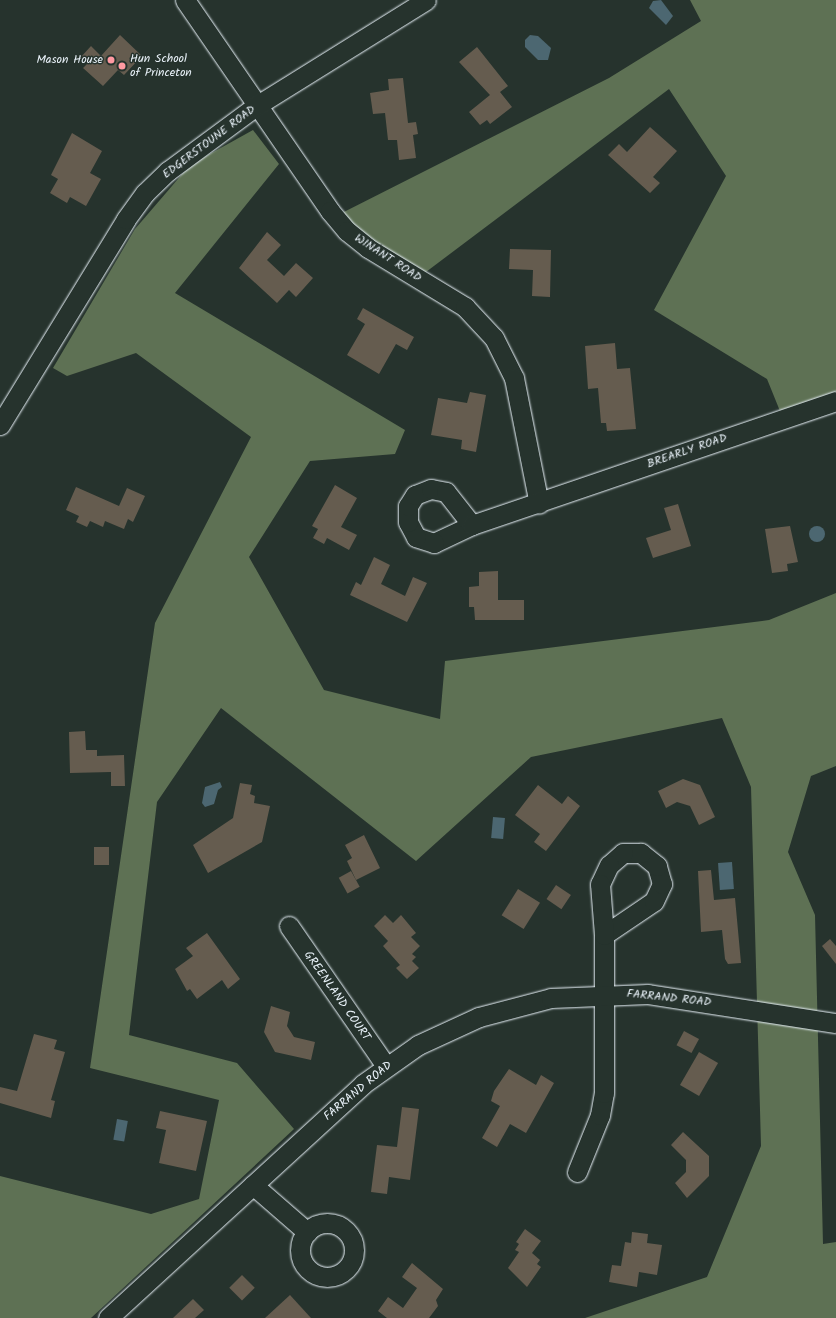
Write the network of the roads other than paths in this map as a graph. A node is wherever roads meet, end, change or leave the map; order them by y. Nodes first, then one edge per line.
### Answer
1 (185, 0) edge
2 (426, 0) edge
3 (256, 106) junction
4 (836, 401) edge
5 (0, 425) edge
6 (539, 504) junction
7 (472, 524) dead end
8 (289, 926) dead end
9 (604, 935) dead end
10 (603, 993) junction
11 (836, 1023) edge
12 (386, 1066) junction
13 (577, 1172) dead end
14 (253, 1185) junction
15 (307, 1232) dead end
16 (108, 1318) edge

1 - 3 street, WINANT ROAD
2 - 3 street, EDGERSTOUNE ROAD
3 - 5 street, EDGERSTOUNE ROAD
3 - 6 street, WINANT ROAD
4 - 6 street, BREARLY ROAD
6 - 7 street, BREARLY ROAD
8 - 12 street, GREENLAND COURT
9 - 10 street
10 - 11 street, FARRAND ROAD
10 - 12 street, FARRAND ROAD
10 - 13 street
12 - 14 street, FARRAND ROAD
14 - 15 street
14 - 16 street, FARRAND ROAD

